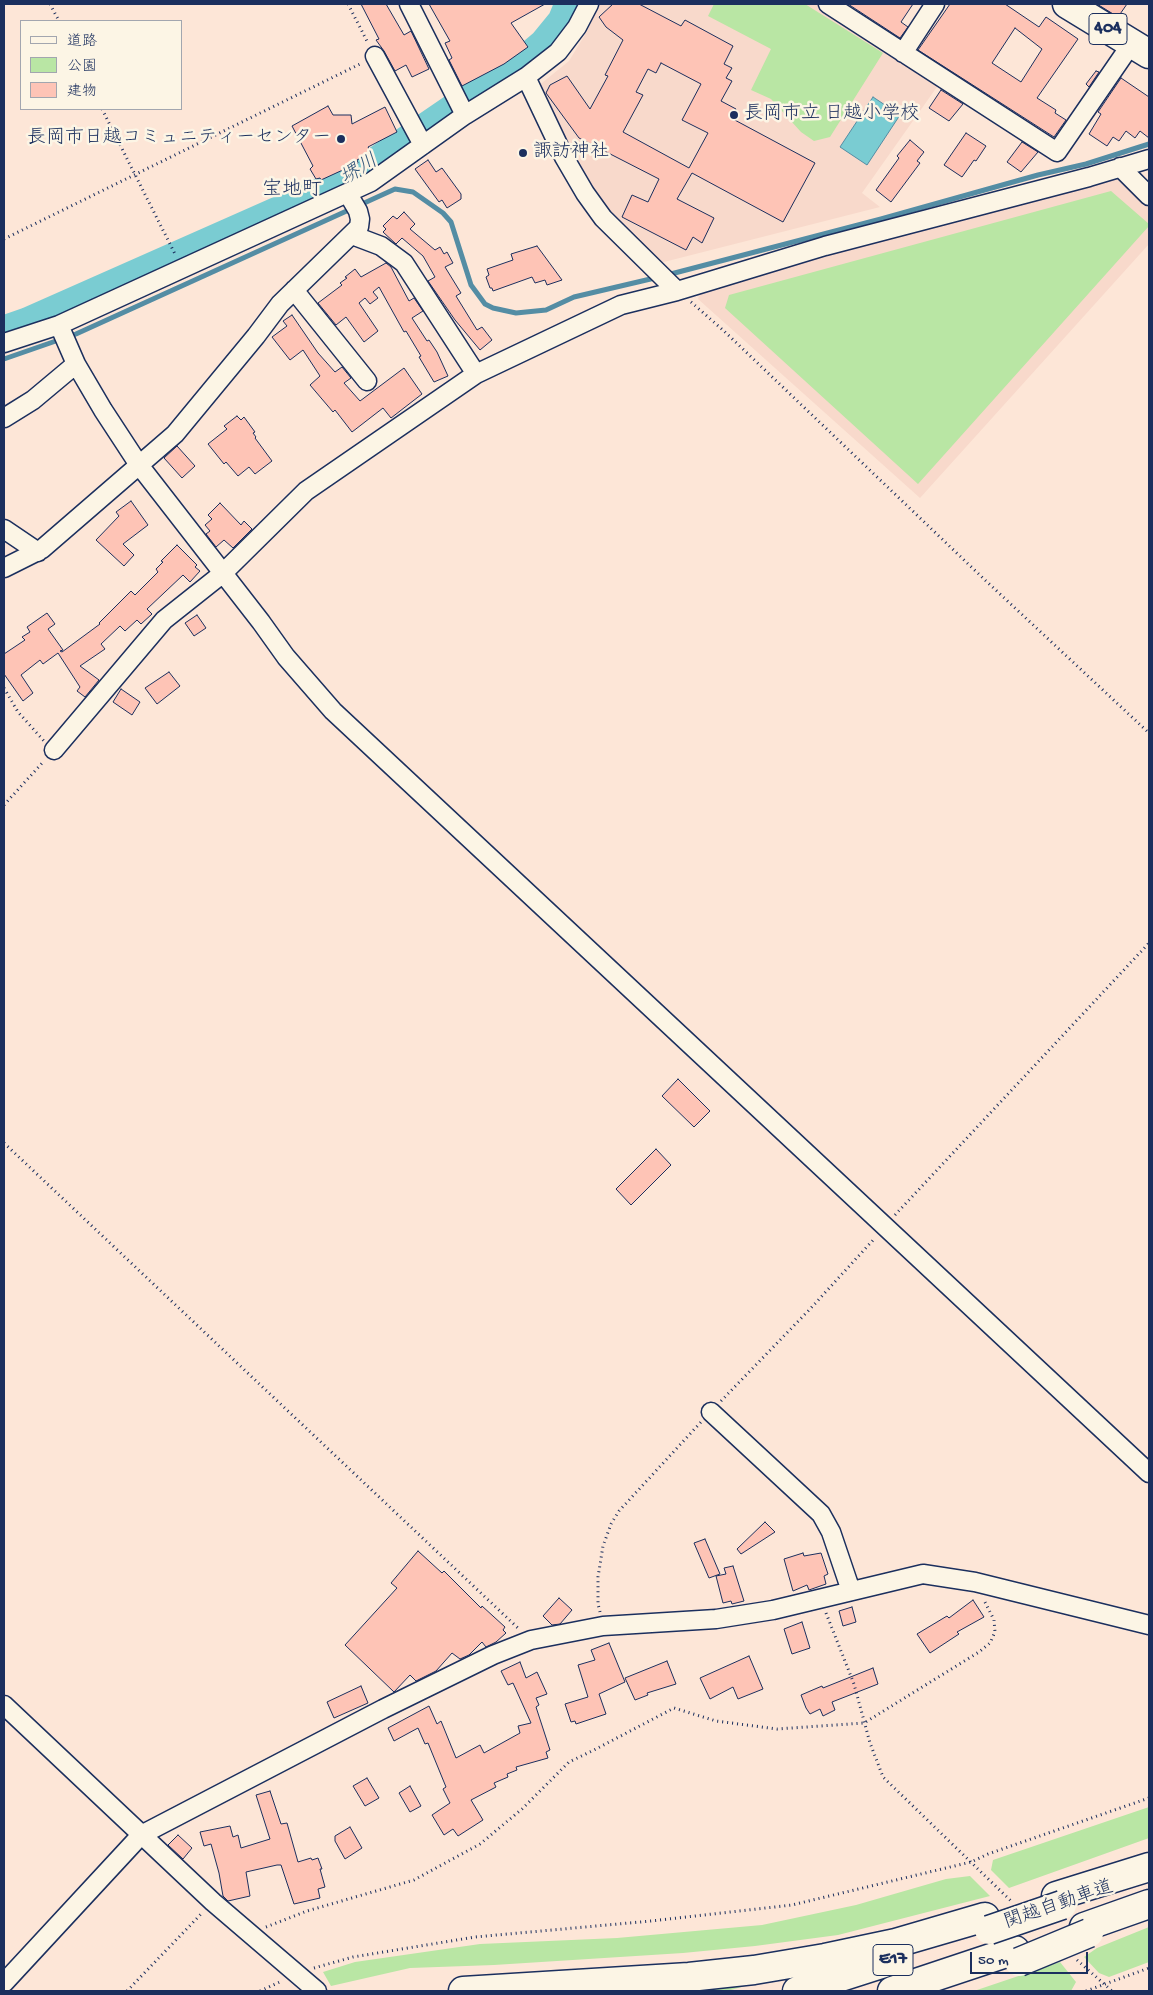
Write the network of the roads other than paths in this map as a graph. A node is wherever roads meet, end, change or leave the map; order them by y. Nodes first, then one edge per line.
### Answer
1 (409, 4) edge
2 (589, 4) edge
3 (828, 4) edge
4 (935, 4) edge
5 (1070, 5) edge
6 (1141, 49) edge
7 (903, 53) junction
8 (375, 56) road end
9 (526, 77) junction
10 (466, 115) junction
11 (422, 145) junction
12 (1149, 159) edge
13 (1120, 167) junction
14 (348, 194) junction
15 (1149, 196) edge
16 (352, 235) junction
17 (294, 290) junction
18 (678, 291) junction
19 (59, 325) junction
20 (4, 343) edge
21 (76, 364) junction
22 (476, 374) junction
23 (367, 381) dead end
24 (4, 418) edge
25 (139, 466) junction
26 (4, 529) edge
27 (38, 552) junction
28 (4, 568) edge
29 (222, 574) junction
30 (54, 750) road end
31 (711, 1412) road end
32 (1149, 1473) edge
33 (851, 1591) junction
34 (1149, 1625) edge
35 (4, 1705) edge
36 (141, 1835) junction
37 (1149, 1867) edge
38 (1149, 1874) edge
39 (1059, 1900) junction
40 (1149, 1904) edge
41 (987, 1923) junction
42 (1017, 1956) junction
43 (4, 1983) edge
44 (317, 1991) edge
45 (463, 1991) edge
46 (797, 1991) edge
47 (892, 1991) edge
48 (935, 1991) edge

1 - 10 street
2 - 9 street
3 - 7 street
4 - 7 street
5 - 6 highway, 404
6 - 7 street
8 - 11 street
9 - 10 street
9 - 18 street
10 - 11 street
11 - 14 street
12 - 13 street
13 - 15 street
13 - 18 street
14 - 16 street
14 - 19 street
16 - 17 street
16 - 22 street
17 - 23 street
17 - 25 street
18 - 22 street
19 - 20 street
19 - 21 street
21 - 24 street
21 - 25 street
22 - 29 street
25 - 27 street
25 - 29 street
26 - 27 street
27 - 28 street
29 - 30 street
29 - 32 street
31 - 33 street
33 - 34 street
33 - 36 street
35 - 36 street
36 - 43 street
36 - 44 street
37 - 39 highway
38 - 39 highway, 関越自動車道 / E17
39 - 41 highway, 関越自動車道 / E17, bridge
40 - 42 highway, 関越自動車道 / E17
41 - 45 highway
41 - 46 highway, 関越自動車道 / E17
42 - 47 highway, 関越自動車道 / E17
42 - 48 highway

